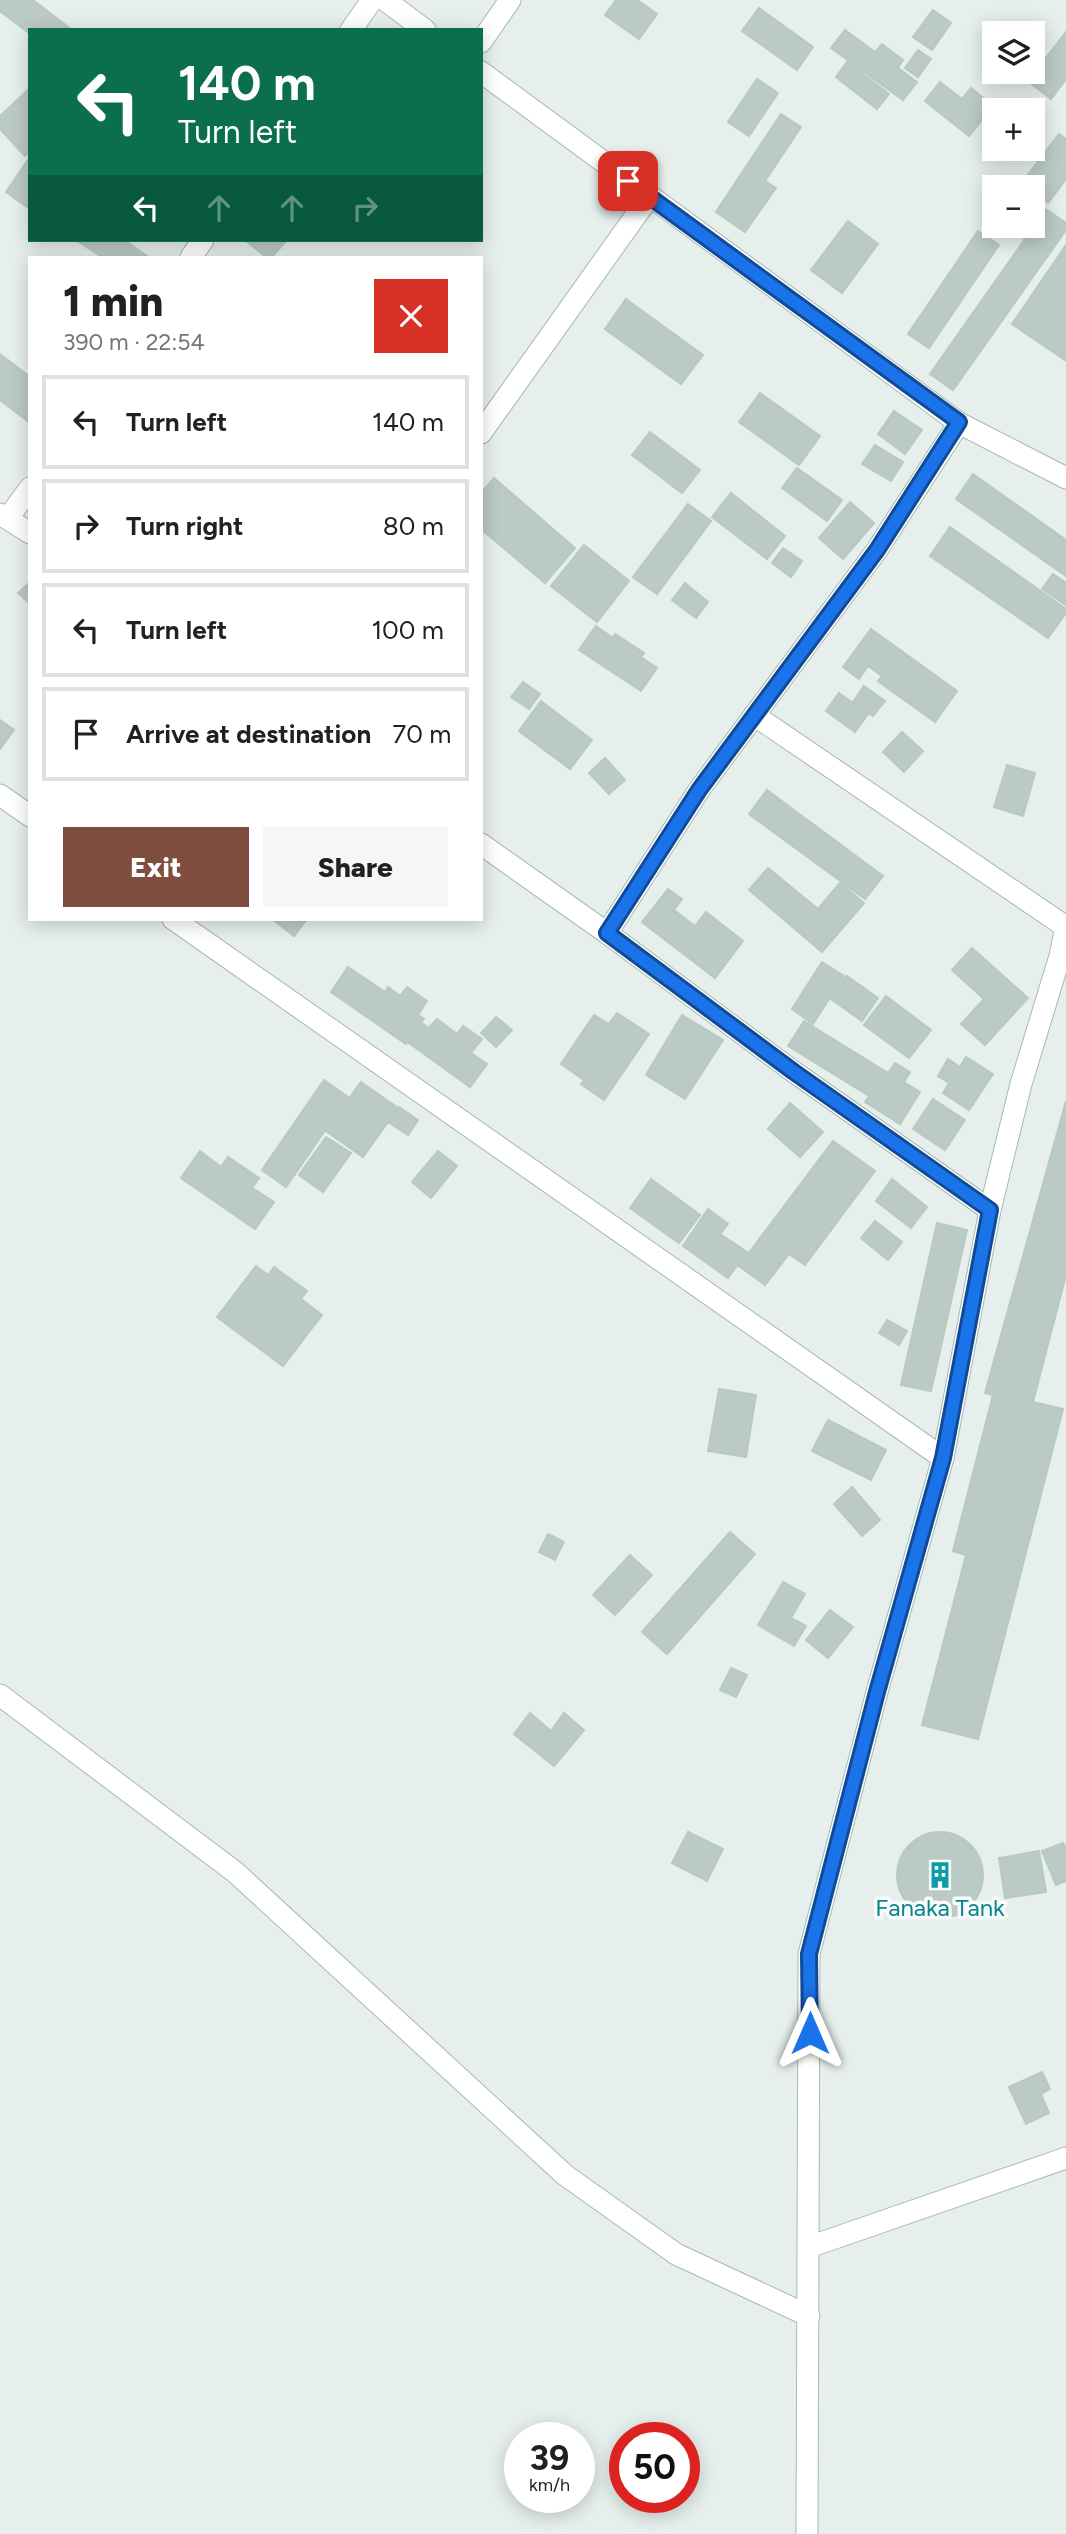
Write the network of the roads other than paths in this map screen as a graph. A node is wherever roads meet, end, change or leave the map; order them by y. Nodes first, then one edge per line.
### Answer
1 (372, 0) edge
2 (385, 0) edge
3 (510, 0) edge
4 (352, 28) edge
5 (422, 28) edge
6 (483, 39) edge
7 (483, 73) edge
8 (649, 197) junction
9 (959, 422) junction
10 (483, 430) edge
11 (1066, 478) edge
12 (28, 490) edge
13 (4, 516) edge
14 (28, 532) edge
15 (754, 715) junction
16 (0, 795) edge
17 (28, 815) edge
18 (483, 845) edge
19 (176, 921) edge
20 (1066, 927) edge
21 (607, 933) junction
22 (1063, 955) edge
23 (990, 1210) junction
24 (943, 1458) junction
25 (0, 1695) edge
26 (1066, 2158) edge
27 (809, 2247) junction
28 (809, 2316) junction
29 (807, 2534) edge

1 - 4 street
2 - 5 street
3 - 6 street
7 - 8 street
8 - 9 street
8 - 10 street
9 - 11 street
9 - 15 street
12 - 13 street
13 - 14 street
15 - 20 street
15 - 21 street
16 - 17 street
18 - 21 street
19 - 24 street
20 - 22 street
21 - 23 street
22 - 23 street
23 - 24 street
24 - 27 street
25 - 28 street
26 - 27 street
27 - 28 street
28 - 29 street

